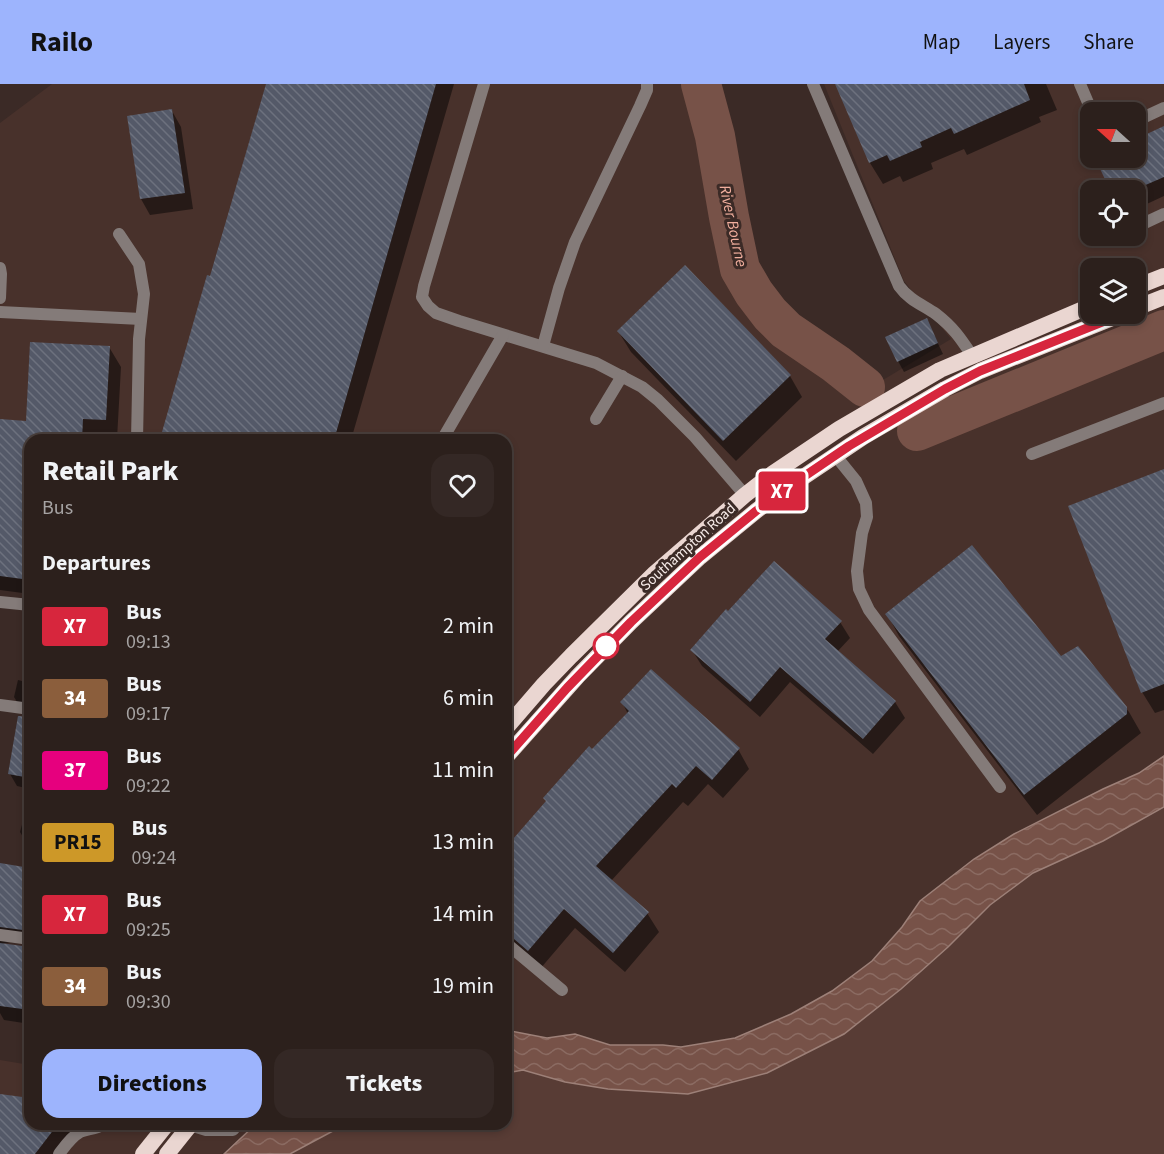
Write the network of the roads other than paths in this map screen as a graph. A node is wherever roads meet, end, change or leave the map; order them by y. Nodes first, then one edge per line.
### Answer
1 (484, 84) edge
2 (647, 84) edge
3 (813, 84) edge
4 (1080, 84) edge
5 (1088, 102) edge
6 (1164, 108) edge
7 (1146, 116) edge
8 (1164, 214) edge
9 (1146, 222) edge
10 (119, 234) dead end
11 (0, 268) edge
12 (1164, 276) edge
13 (1146, 283) edge
14 (1164, 297) edge
15 (0, 298) edge
16 (1146, 304) edge
17 (1080, 310) edge
18 (0, 312) edge
19 (141, 319) junction
20 (1097, 324) edge
21 (503, 335) junction
22 (543, 346) junction
23 (973, 357) junction
24 (622, 376) junction
25 (1164, 403) edge
26 (596, 419) dead end
27 (137, 434) edge
28 (445, 434) edge
29 (1032, 454) dead end
30 (835, 455) junction
31 (745, 495) junction
32 (0, 602) edge
33 (24, 604) edge
34 (0, 705) edge
35 (24, 709) edge
36 (512, 721) edge
37 (512, 750) edge
38 (1000, 787) dead end
39 (0, 935) edge
40 (24, 938) edge
41 (512, 948) edge
42 (562, 990) dead end
43 (88, 1130) edge
44 (162, 1130) edge
45 (185, 1130) edge
46 (206, 1130) edge
47 (233, 1130) edge
48 (58, 1154) edge
49 (143, 1154) edge
50 (167, 1154) edge

1 - 21 street
2 - 22 street
3 - 23 street
4 - 5 street
6 - 7 street
8 - 9 street
10 - 19 street
11 - 15 street
12 - 13 highway
14 - 16 highway
17 - 23 highway, Southampton Road
18 - 19 street
19 - 27 street
20 - 30 highway, Southampton Road
21 - 22 street
21 - 28 street
22 - 24 street
23 - 31 highway, Southampton Road
24 - 26 street
24 - 31 street
25 - 29 street
30 - 37 highway, Southampton Road
30 - 38 street
31 - 36 highway, Southampton Road
32 - 33 street
34 - 35 street
39 - 40 street
41 - 42 street
43 - 48 street
44 - 49 highway
45 - 50 highway
46 - 47 street

